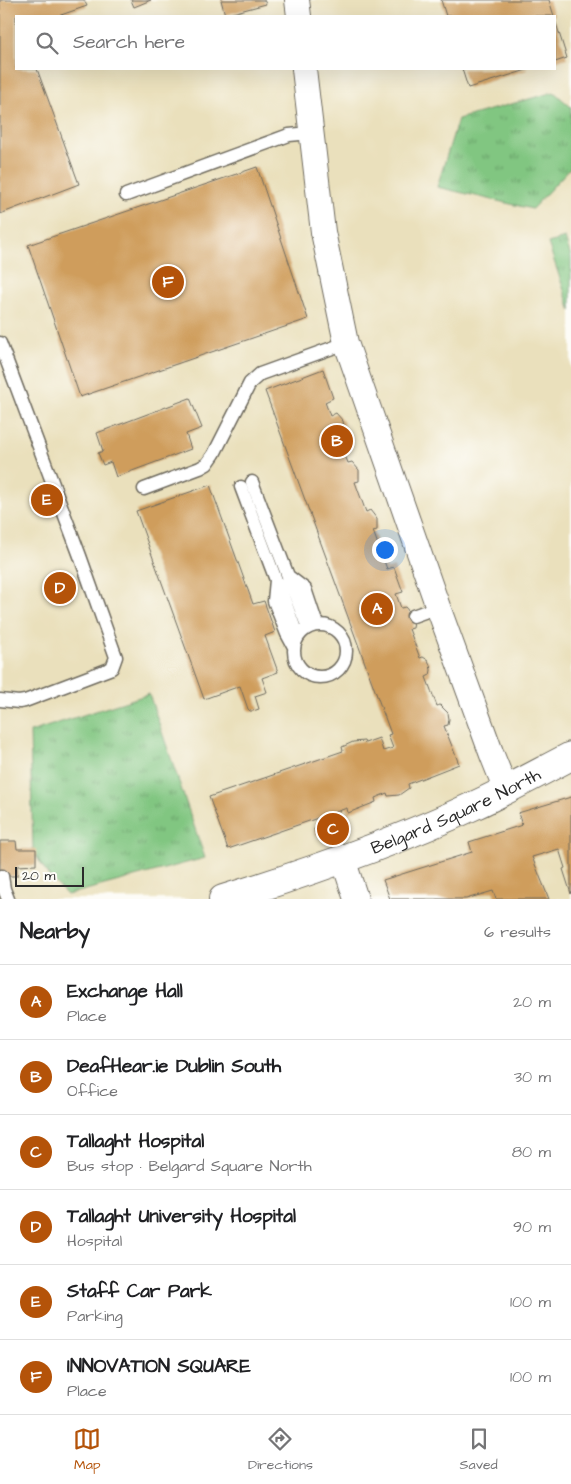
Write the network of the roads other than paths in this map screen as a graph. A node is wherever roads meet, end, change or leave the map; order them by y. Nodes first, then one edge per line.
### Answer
1 (297, 0) edge
2 (299, 15) edge
3 (304, 70) edge
4 (311, 133) junction
5 (126, 196) dead end
6 (0, 343) edge
7 (346, 343) junction
8 (246, 485) dead end
9 (144, 489) dead end
10 (282, 578) junction
11 (438, 607) junction
12 (413, 616) dead end
13 (313, 627) junction
14 (296, 642) junction
15 (0, 700) edge
16 (571, 756) edge
17 (506, 790) junction
18 (343, 859) junction
19 (2, 876) dead end
20 (267, 893) edge
21 (8, 899) edge
22 (223, 899) edge
23 (356, 899) edge

1 - 2 street
3 - 4 street
4 - 5 lane
4 - 7 street
6 - 15 lane
7 - 9 lane
7 - 11 street
8 - 10 lane
10 - 13 lane
10 - 14 lane
11 - 12 lane
11 - 17 street
13 - 14 lane
13 - 14 lane
16 - 17 street, Belgard Square North
17 - 18 street, Belgard Square North
18 - 20 street, Belgard Square North
18 - 23 street
19 - 21 lane
20 - 22 street, Belgard Square North

